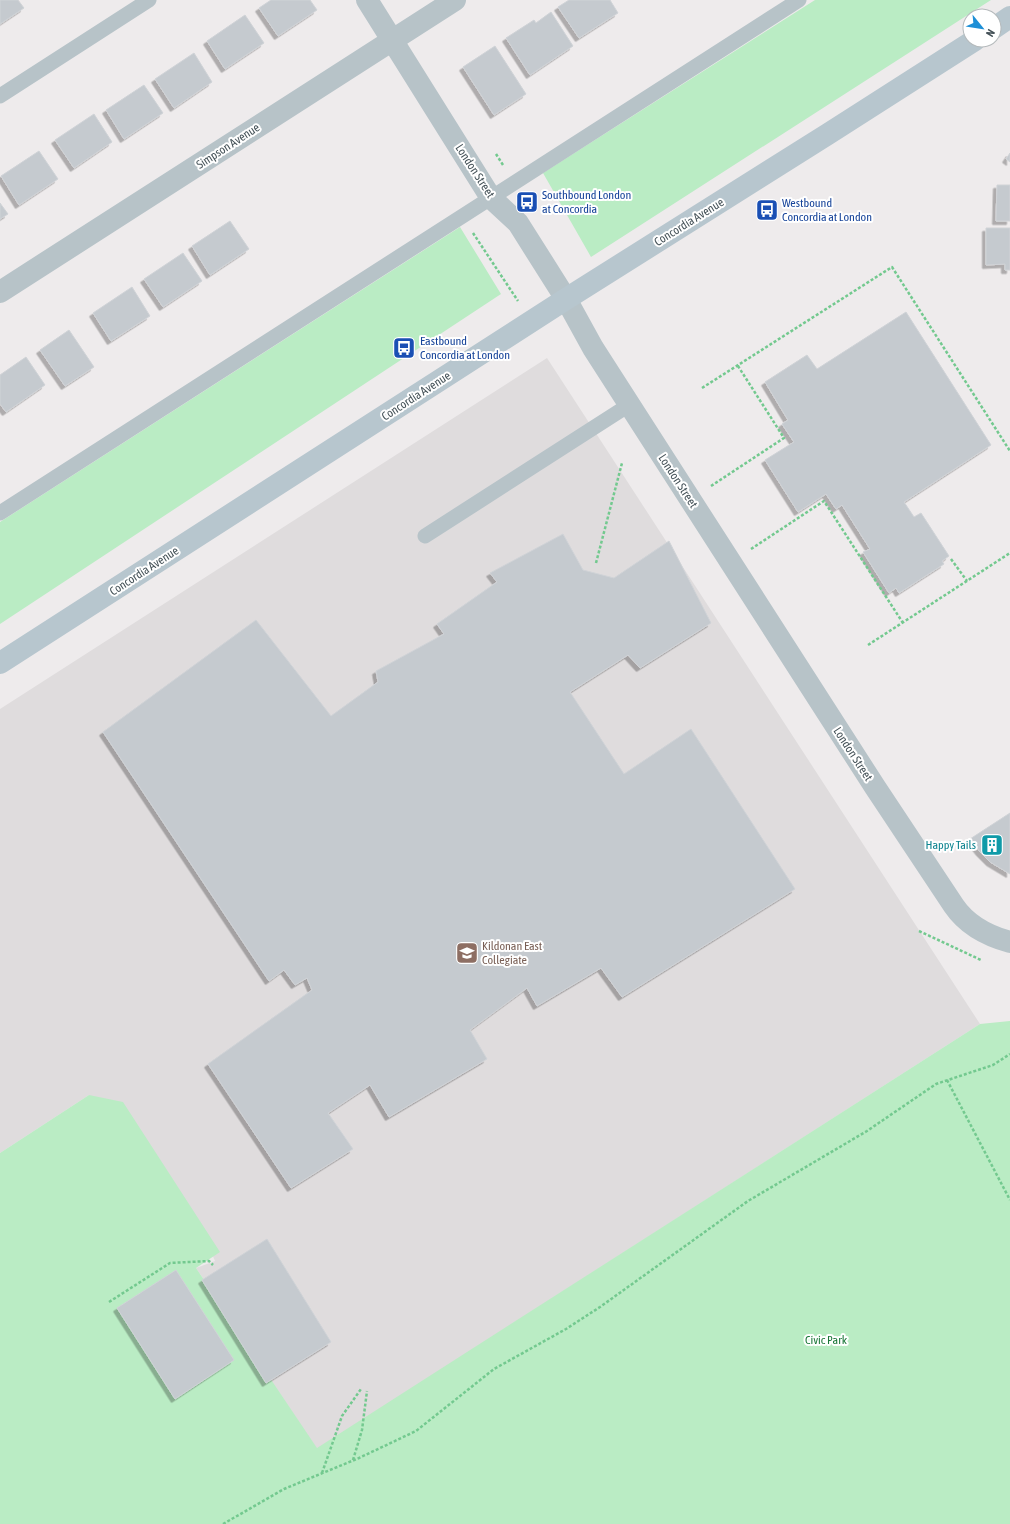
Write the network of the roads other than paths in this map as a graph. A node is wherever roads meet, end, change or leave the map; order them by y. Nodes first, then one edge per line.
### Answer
1 (149, 0) edge
2 (367, 0) edge
3 (455, 0) edge
4 (799, 0) edge
5 (392, 40) junction
6 (962, 48) edge
7 (0, 96) edge
8 (491, 198) junction
9 (0, 292) edge
10 (566, 299) junction
11 (629, 405) junction
12 (0, 513) edge
13 (425, 536) dead end
14 (0, 663) edge
15 (1010, 942) edge

1 - 7 lane
2 - 5 street, London Street
3 - 5 street, Simpson Avenue
4 - 8 lane
5 - 8 street, London Street
5 - 9 street, Simpson Avenue
6 - 10 main road, Concordia Avenue
8 - 10 street, London Street
8 - 12 lane
10 - 11 street, London Street
10 - 14 main road, Concordia Avenue
11 - 13 lane
11 - 15 street, London Street

